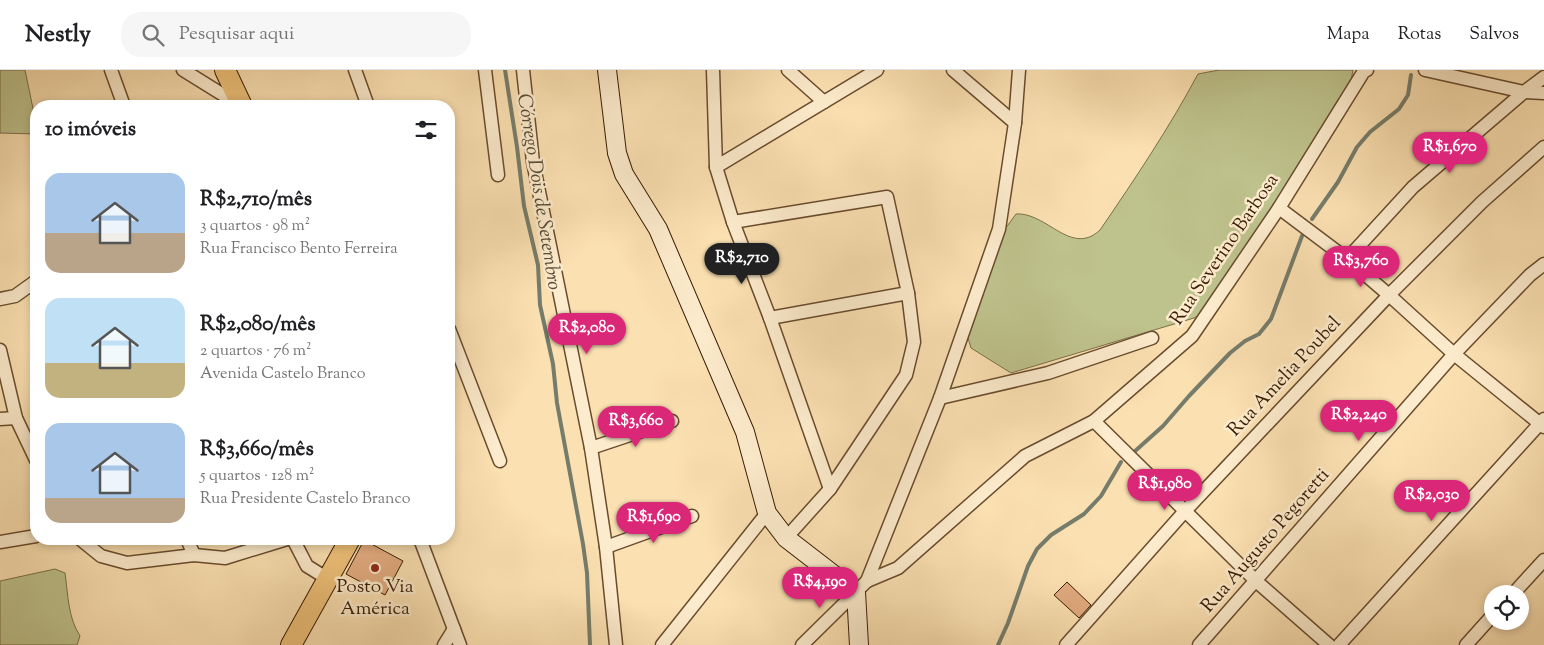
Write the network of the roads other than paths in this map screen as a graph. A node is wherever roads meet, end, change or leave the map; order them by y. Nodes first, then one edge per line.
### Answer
1 (111, 70) edge
2 (183, 70) edge
3 (225, 70) edge
4 (355, 70) edge
5 (485, 70) edge
6 (522, 70) edge
7 (606, 70) edge
8 (712, 70) edge
9 (788, 70) edge
10 (877, 70) edge
11 (953, 70) edge
12 (1020, 70) edge
13 (1365, 70) edge
14 (1425, 70) edge
15 (1544, 77) edge
16 (1524, 92) junction
17 (1544, 93) edge
18 (122, 100) edge
19 (232, 100) edge
20 (239, 100) edge
21 (366, 100) edge
22 (824, 102) junction
23 (1015, 123) junction
24 (1544, 146) edge
25 (716, 167) junction
26 (498, 175) dead end
27 (1279, 208) junction
28 (733, 222) junction
29 (1347, 259) junction
30 (1544, 264) edge
31 (30, 285) edge
32 (908, 293) junction
33 (1389, 294) junction
34 (0, 299) edge
35 (770, 318) junction
36 (1152, 338) dead end
37 (455, 345) edge
38 (0, 350) edge
39 (1454, 354) junction
40 (940, 398) junction
41 (16, 418) junction
42 (0, 419) edge
43 (672, 421) dead end
44 (1094, 421) junction
45 (1543, 423) edge
46 (30, 447) edge
47 (591, 448) junction
48 (500, 461) dead end
49 (830, 489) junction
50 (1185, 511) junction
51 (766, 513) junction
52 (692, 516) dead end
53 (30, 537) edge
54 (786, 538) junction
55 (0, 542) edge
56 (87, 545) edge
57 (189, 545) edge
58 (268, 545) edge
59 (296, 545) edge
60 (347, 545) edge
61 (422, 545) edge
62 (606, 547) junction
63 (194, 556) junction
64 (1544, 560) edge
65 (328, 579) junction
66 (1256, 581) junction
67 (1521, 585) edge
68 (862, 586) junction
69 (1484, 625) edge
70 (454, 629) junction
71 (292, 645) edge
72 (444, 645) edge
73 (460, 645) edge
74 (616, 645) edge
75 (662, 645) edge
76 (802, 645) edge
77 (859, 645) edge
78 (1066, 645) edge
79 (1199, 645) edge
80 (1329, 645) edge
81 (1339, 645) edge
82 (1466, 645) edge

1 - 18 street
2 - 19 street
3 - 20 main road
4 - 21 street
5 - 26 street
6 - 47 street
7 - 51 street
8 - 25 street
9 - 22 street
10 - 22 street
11 - 23 street
12 - 23 street
13 - 27 street, Rua Severino Barbosa
14 - 16 street
15 - 16 street
16 - 17 street
16 - 29 street
22 - 25 street
23 - 40 street
24 - 33 street, Rua Amelia Poubel
25 - 28 street
27 - 29 street
27 - 44 street, Rua Severino Barbosa
28 - 32 street
28 - 35 street
29 - 33 street
30 - 39 street, Rua Augusto Pegoretti
31 - 34 street
32 - 35 street
32 - 49 street
33 - 39 street
33 - 50 street, Rua Amelia Poubel
35 - 49 street
36 - 40 street
37 - 48 street
38 - 41 street
39 - 45 street
39 - 66 street, Rua Augusto Pegoretti
40 - 68 street
41 - 42 street
41 - 46 street
43 - 47 street
44 - 50 street
44 - 68 street, Rua Severino Barbosa
45 - 81 street
47 - 62 street
49 - 54 street
50 - 66 street
50 - 78 street, Rua Amelia Poubel
51 - 54 street
51 - 75 street
52 - 62 street
53 - 55 street
54 - 68 street
56 - 63 street
57 - 63 street
58 - 63 street
59 - 65 street
60 - 65 main road
61 - 70 street
62 - 74 street
64 - 67 street
65 - 71 main road
66 - 79 street, Rua Augusto Pegoretti
66 - 80 street
68 - 76 street
68 - 77 street
69 - 82 street
70 - 72 street
70 - 73 street

